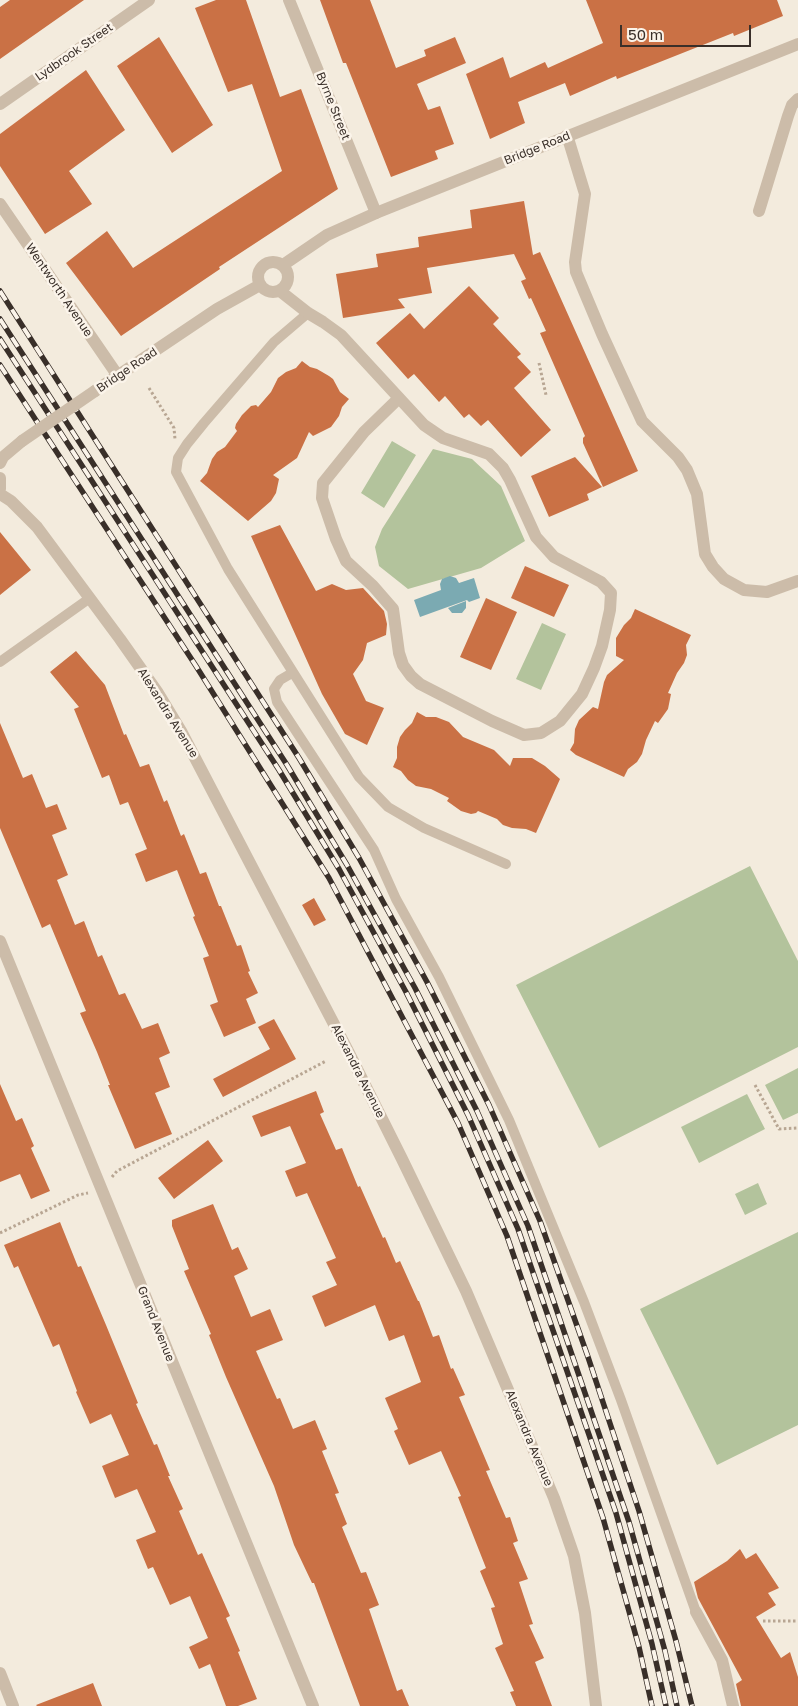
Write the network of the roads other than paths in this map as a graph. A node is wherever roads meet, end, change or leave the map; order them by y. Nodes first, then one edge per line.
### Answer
1 (149, 0) edge
2 (289, 0) edge
3 (798, 44) edge
4 (798, 100) edge
5 (0, 104) edge
6 (567, 135) junction
7 (0, 204) edge
8 (759, 211) dead end
9 (376, 213) junction
10 (283, 266) junction
11 (260, 285) junction
12 (280, 291) junction
13 (308, 314) junction
14 (118, 376) junction
15 (399, 398) junction
16 (0, 463) edge
17 (0, 478) edge
18 (0, 489) edge
19 (0, 494) edge
20 (798, 581) edge
21 (90, 598) junction
22 (0, 662) edge
23 (292, 673) junction
24 (506, 864) dead end
25 (0, 941) edge
26 (696, 1612) joint
27 (0, 1673) edge
28 (13, 1706) edge
29 (313, 1706) edge
30 (596, 1706) edge
31 (733, 1706) edge

1 - 5 street, Lydbrook Street
2 - 9 street, Byrne Street
3 - 6 street, Bridge Road
4 - 8 street
6 - 9 street, Bridge Road
6 - 20 street
7 - 14 street, Wentworth Avenue
9 - 10 street, Bridge Road
10 - 11 street
10 - 12 street
11 - 12 street
11 - 14 street, Bridge Road
12 - 13 street
13 - 15 street
13 - 23 lane
14 - 16 street, Bridge Road, bridge
15 - 15 street
17 - 18 street
19 - 21 street, Alexandra Avenue
21 - 22 lane
21 - 30 street, Alexandra Avenue
23 - 24 lane
23 - 26 lane
25 - 29 street, Grand Avenue
26 - 31 street
27 - 28 street

